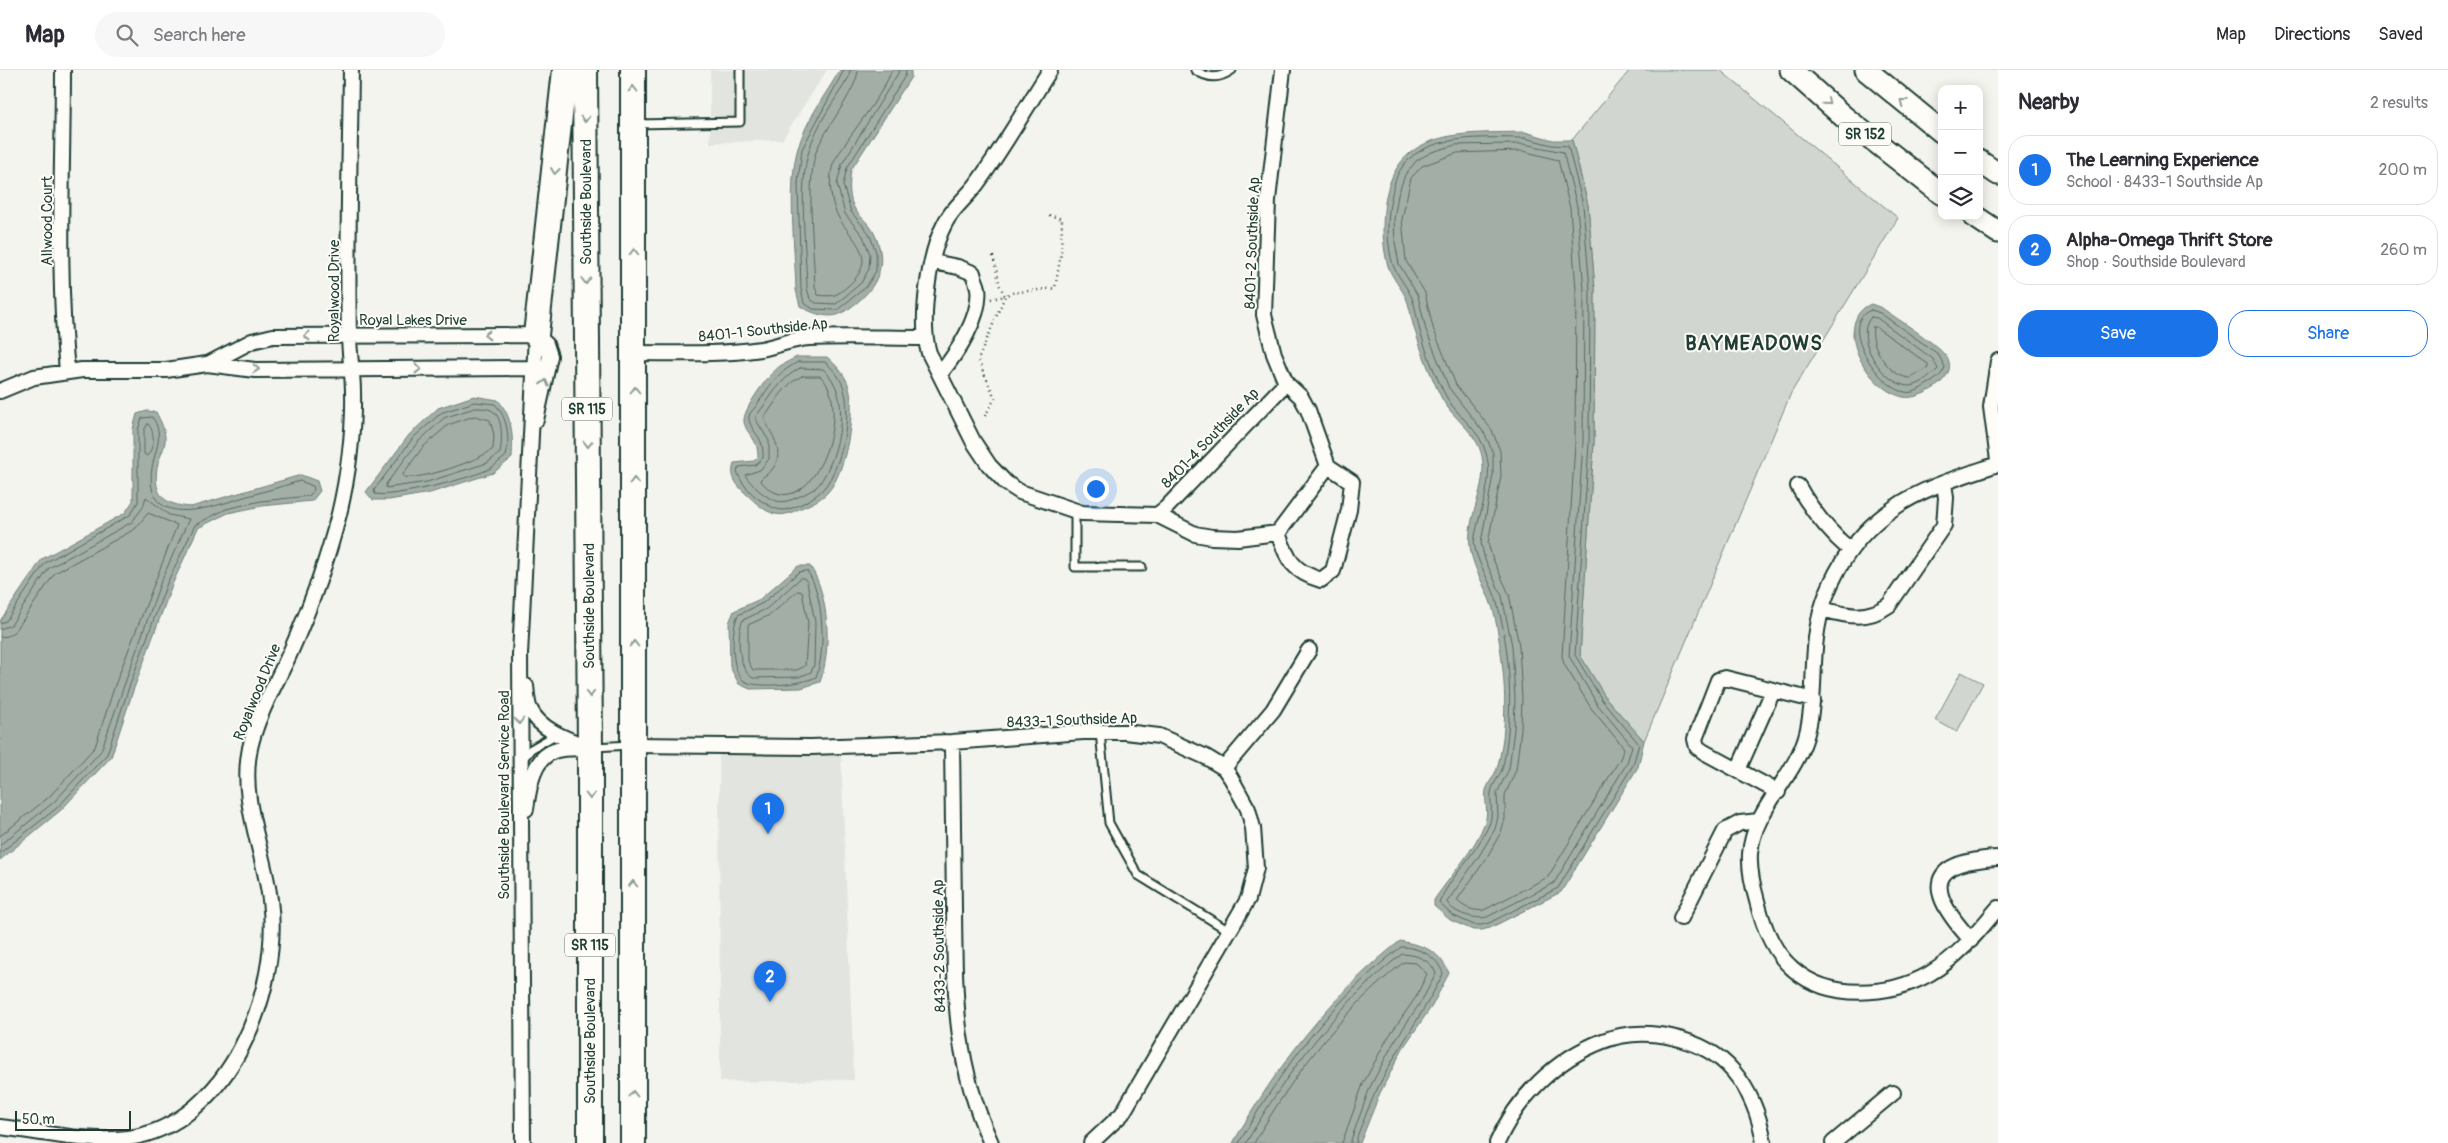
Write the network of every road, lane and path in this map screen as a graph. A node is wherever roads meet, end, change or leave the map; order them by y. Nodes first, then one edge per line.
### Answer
1 (63, 70) edge
2 (351, 70) edge
3 (565, 70) edge
4 (585, 70) edge
5 (633, 70) edge
6 (740, 70) edge
7 (1050, 70) edge
8 (1196, 70) edge
9 (1232, 70) edge
10 (1283, 70) edge
11 (1791, 70) edge
12 (1866, 70) edge
13 (634, 124) junction
14 (1940, 130) edge
15 (1983, 164) edge
16 (1998, 174) edge
17 (1938, 191) edge
18 (1049, 215) dead end
19 (1980, 220) edge
20 (1998, 232) edge
21 (994, 256) dead end
22 (934, 262) junction
23 (1005, 296) junction
24 (978, 301) junction
25 (536, 335) junction
26 (349, 336) junction
27 (924, 338) junction
28 (635, 353) junction
29 (1998, 361) edge
30 (207, 364) junction
31 (532, 368) junction
32 (351, 369) junction
33 (67, 371) junction
34 (940, 374) junction
35 (1286, 383) junction
36 (0, 391) edge
37 (985, 416) dead end
38 (529, 447) junction
39 (1998, 462) edge
40 (1328, 466) junction
41 (1944, 483) junction
42 (1798, 486) dead end
43 (1075, 511) junction
44 (1157, 514) junction
45 (1278, 533) junction
46 (1850, 550) junction
47 (1142, 567) dead end
48 (1822, 610) junction
49 (1309, 650) dead end
50 (520, 655) junction
51 (1773, 691) junction
52 (1813, 700) junction
53 (1100, 732) junction
54 (558, 734) junction
55 (952, 742) junction
56 (634, 745) junction
57 (590, 748) junction
58 (519, 764) junction
59 (1224, 768) junction
60 (1738, 770) junction
61 (1778, 792) junction
62 (1759, 821) junction
63 (520, 839) junction
64 (1998, 858) edge
65 (1998, 908) edge
66 (1681, 918) dead end
67 (1229, 930) junction
68 (1971, 940) junction
69 (1893, 1093) dead end
70 (0, 1127) edge
71 (523, 1143) edge
72 (590, 1143) edge
73 (633, 1143) edge
74 (991, 1143) edge
75 (1091, 1143) edge
76 (1497, 1143) edge
77 (1764, 1143) edge
78 (1833, 1143) edge

1 - 33 street, Allwood Court
2 - 26 street, Royalwood Drive
3 -> 25 highway
4 -> 57 highway, Southside Boulevard / SR 115
13 -> 5 highway, SR 115
6 - 13 lane
7 - 22 street
8 - 9 lane
10 - 35 street, 8401-2 Southside Ap
11 -> 17 main road, SR 152
14 -> 12 main road
28 -> 13 highway, SR 115
15 - 16 main road
18 - 23 path
19 - 20 main road
21 - 23 path
22 - 24 street
22 - 27 street
23 - 24 path
23 - 37 path
24 - 34 street
25 -> 26 street, Royal Lakes Drive
25 - 31 street, Southside Boulevard Service Road
38 -> 25 street, Southside Boulevard Service Road
26 -> 30 street, Royal Lakes Drive
26 - 32 street, Royalwood Drive
27 - 28 street, 8401-1 Southside Ap
27 - 34 street
56 -> 28 highway, SR 115
29 - 39 street
30 -> 32 street, Royal Lakes Drive
30 - 33 street, Royal Lakes Drive
32 -> 31 street, Royal Lakes Drive
31 - 38 street, Southside Boulevard Service Road
32 - 70 street, Royalwood Drive
33 - 36 street, Royal Lakes Drive
34 - 43 street
35 - 40 street, 8401-2 Southside Ap
35 - 44 street, 8401-4 Southside Ap
38 - 50 street, Southside Boulevard Service Road
39 - 41 street
40 - 45 street
40 - 45 street
41 - 46 street
41 - 48 street
42 - 46 street
43 - 44 street
43 - 47 lane
44 - 45 street
46 - 48 street
48 - 52 street
49 - 59 street
50 - 54 street
50 -> 58 street, Southside Boulevard Service Road
51 - 52 street
51 - 60 street
51 - 60 street
52 - 61 street
53 - 55 street, 8433-1 Southside Ap
53 - 59 street, 8433-1 Southside Ap
53 - 67 lane
54 - 57 street
54 - 58 lane
55 - 56 street, 8433-1 Southside Ap
55 - 74 street, 8433-2 Southside Ap
56 - 57 lane
73 -> 56 highway, SR 115
57 - 63 street
57 -> 72 highway, Southside Boulevard / SR 115
58 - 63 street, Southside Boulevard Service Road
59 - 67 street
60 - 61 street
61 - 62 street
62 - 66 street
62 - 68 street
63 - 71 street, Southside Boulevard Service Road
64 - 68 street
65 - 68 street
67 - 75 street
69 - 78 street
76 - 77 street

